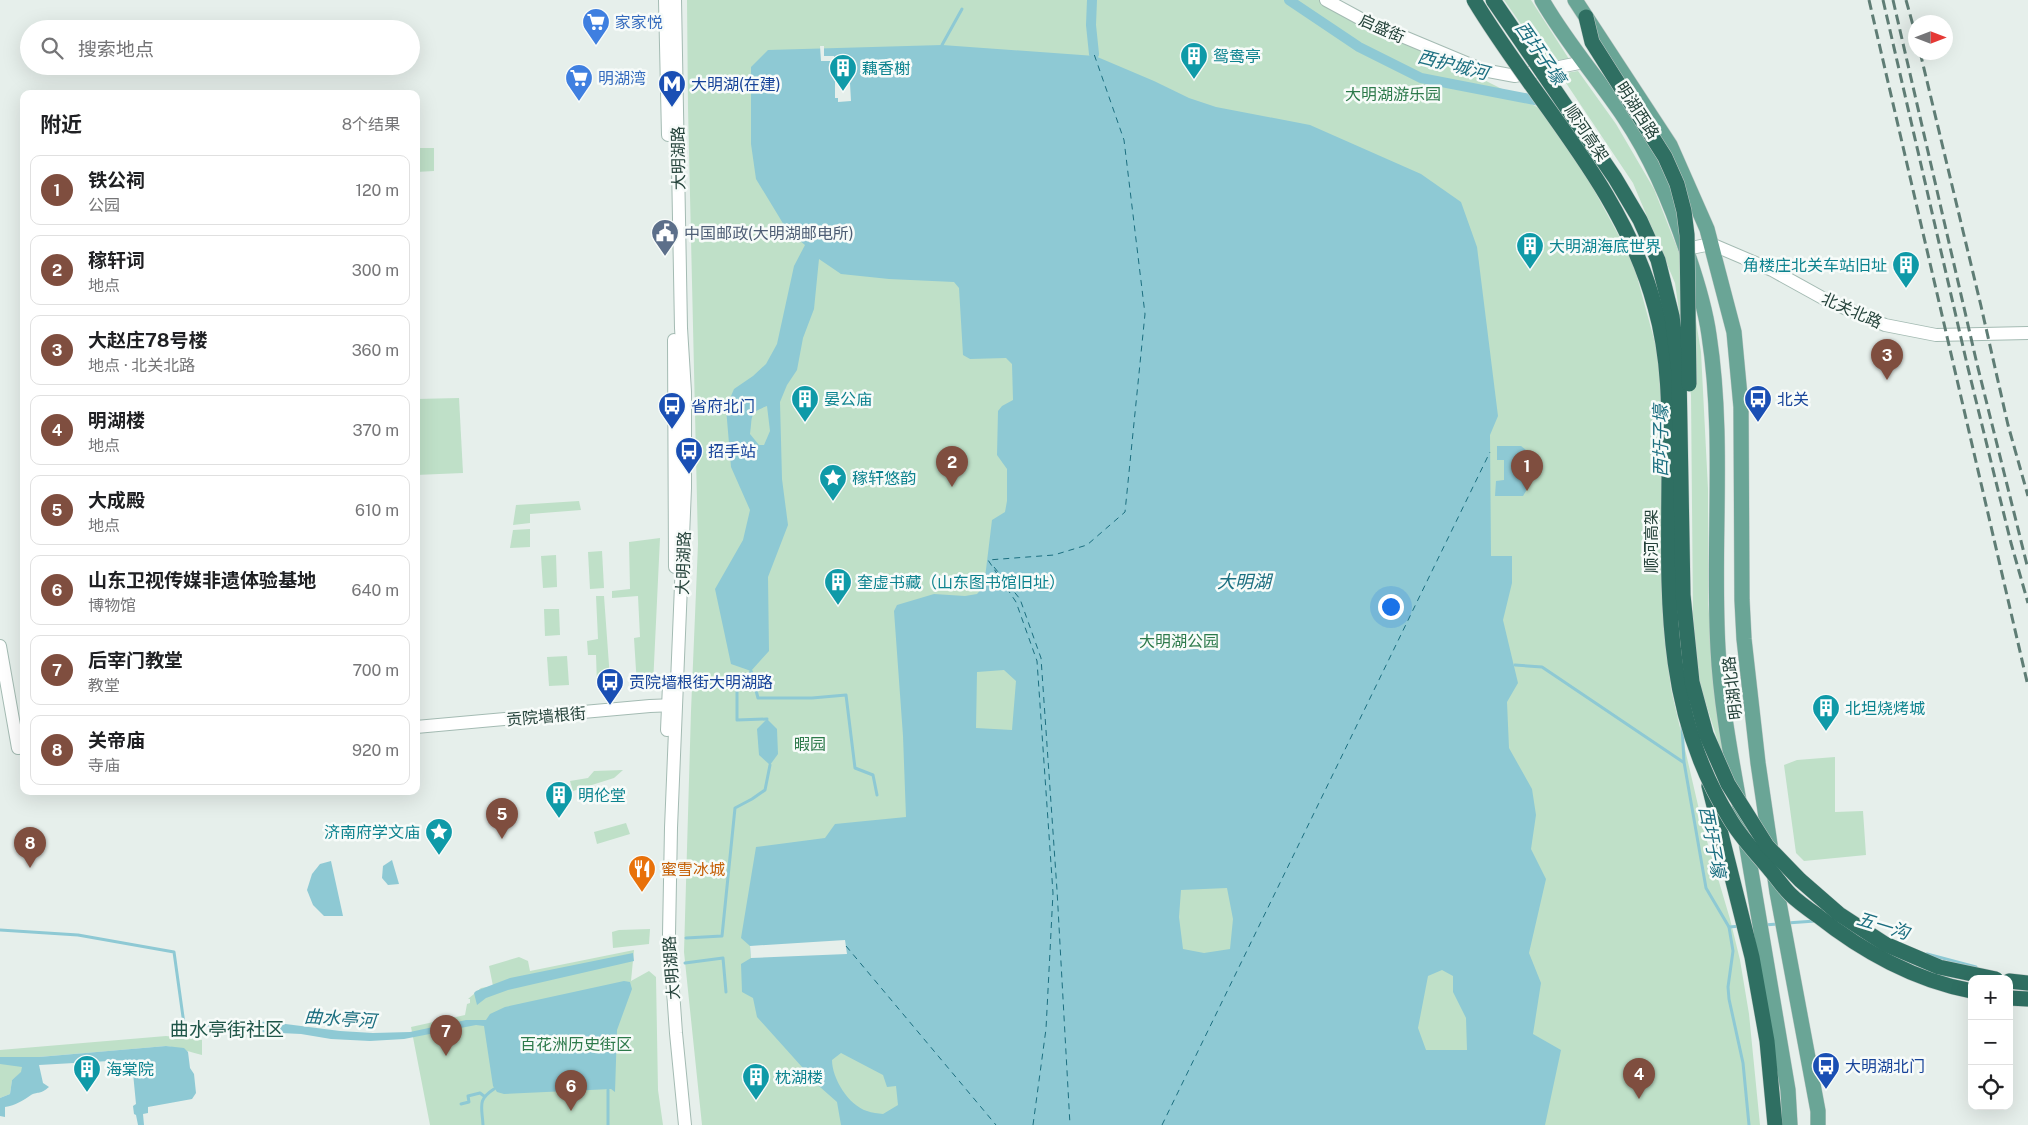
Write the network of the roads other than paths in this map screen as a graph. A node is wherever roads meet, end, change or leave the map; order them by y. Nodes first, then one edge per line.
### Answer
1 (665, 0) edge
2 (675, 0) edge
3 (1326, 0) edge
4 (1474, 0) edge
5 (1493, 0) edge
6 (1542, 0) edge
7 (1575, 0) edge
8 (1586, 17) junction
9 (1584, 62) junction
10 (1711, 244) junction
11 (1686, 249) junction
12 (2028, 333) edge
13 (1687, 633) junction
14 (0, 646) edge
15 (672, 705) junction
16 (420, 727) edge
17 (20, 743) edge
18 (1706, 775) junction
19 (1977, 975) edge
20 (2013, 981) edge
21 (2028, 983) edge
22 (1968, 990) edge
23 (2013, 998) edge
24 (2028, 999) edge
25 (677, 1125) edge
26 (685, 1125) edge
27 (1775, 1125) edge
28 (1790, 1125) edge
29 (1818, 1125) edge

1 - 15 main road, 大明湖路
2 - 15 main road, 大明湖路
3 - 9 main road, 启盛街, bridge
4 - 18 highway, 顺河高架, bridge
5 - 13 highway, 顺河高架, bridge
6 - 9 main road, 明湖西路
7 - 8 main road, 明湖西路
8 - 10 main road, 明湖西路
8 - 13 highway, bridge
9 - 11 main road, 明湖西路
10 - 11 main road
10 - 12 main road, 北关北路
10 - 29 main road, 明湖北路
11 - 28 main road, 明湖北路
13 - 19 highway, 顺河高架, bridge
14 - 17 main road
15 - 16 main road, 贡院墙根街
15 - 25 main road, 大明湖路
15 - 26 main road, 大明湖路
18 - 22 highway, 顺河高架, bridge
18 - 27 highway, bridge
20 - 21 highway
23 - 24 highway

